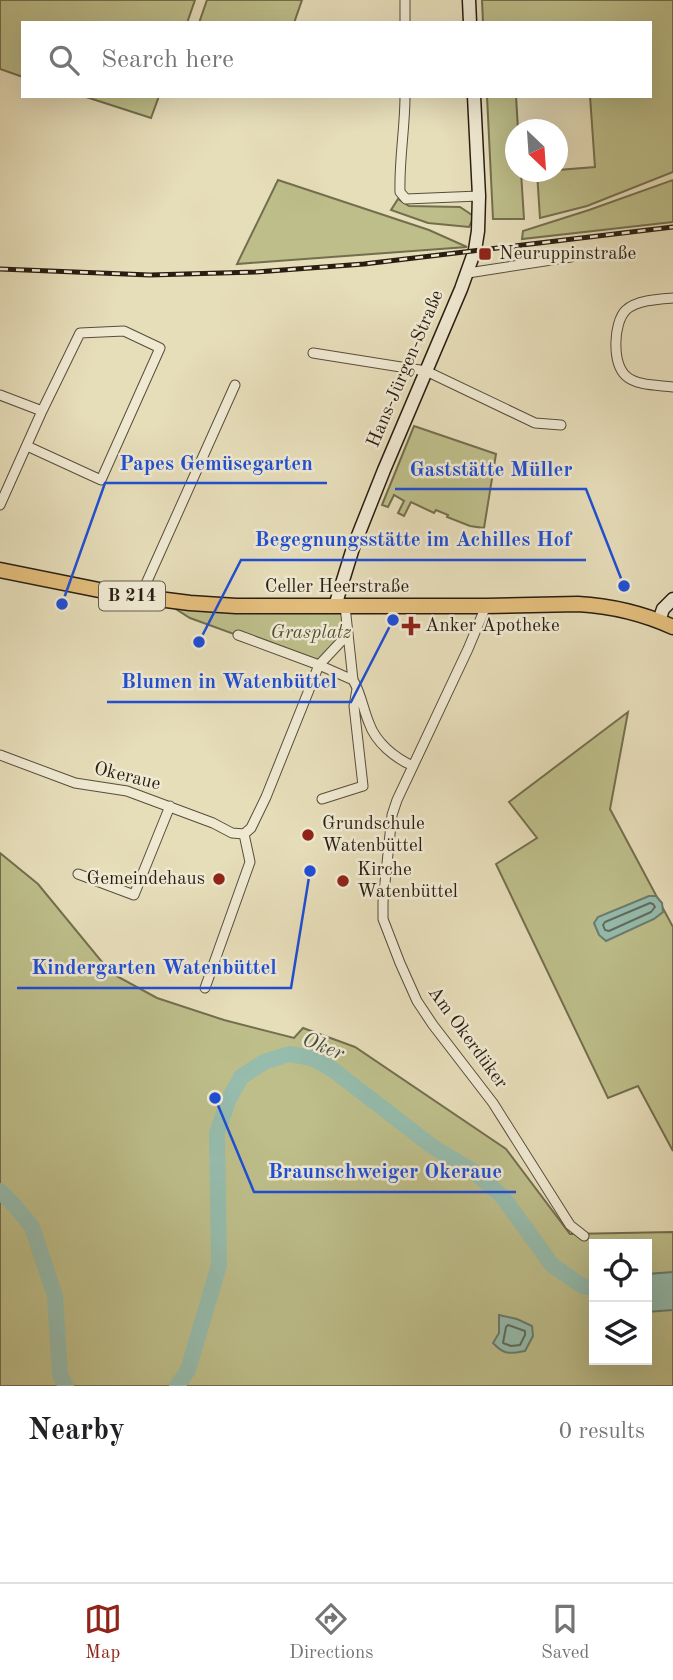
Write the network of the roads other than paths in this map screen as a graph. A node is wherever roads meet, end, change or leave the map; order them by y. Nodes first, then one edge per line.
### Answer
1 (405, 0) edge
2 (469, 0) edge
3 (405, 21) edge
4 (470, 21) edge
5 (405, 98) edge
6 (474, 98) edge
7 (478, 196) junction
8 (571, 257) dead end
9 (468, 272) junction
10 (673, 298) edge
11 (313, 352) dead end
12 (426, 372) junction
13 (234, 385) dead end
14 (673, 387) edge
15 (0, 395) edge
16 (42, 411) junction
17 (561, 425) dead end
18 (27, 446) junction
19 (0, 505) edge
20 (0, 570) edge
21 (140, 597) junction
22 (673, 599) edge
23 (340, 606) junction
24 (486, 606) junction
25 (659, 621) junction
26 (673, 627) edge
27 (348, 634) junction
28 (238, 635) dead end
29 (319, 665) junction
30 (355, 684) junction
31 (0, 755) edge
32 (413, 766) junction
33 (323, 799) dead end
34 (170, 806) junction
35 (244, 834) junction
36 (78, 874) dead end
37 (205, 988) dead end
38 (584, 1236) dead end

1 - 3 street
2 - 4 main road
5 - 7 street
6 - 7 main road, Hans-Jürgen-Straße
7 - 9 main road, Hans-Jürgen-Straße
8 - 9 street
9 - 12 main road, Hans-Jürgen-Straße
10 - 14 street
11 - 12 street
12 - 17 street
12 - 23 main road, Hans-Jürgen-Straße
13 - 21 street
15 - 16 street
16 - 18 street
16 - 18 street
18 - 19 street
20 - 21 main road, Celler Heerstraße / B 214
21 - 23 main road, Celler Heerstraße / B 214
22 - 25 main road
23 - 24 main road, Celler Heerstraße / B 214
23 - 27 street
24 - 25 main road, Celler Heerstraße / B 214
24 - 32 street, Am Okerdüker
25 - 26 main road, Celler Heerstraße / B 214
27 - 29 street
27 - 30 street
28 - 29 street
29 - 30 street
29 - 35 street
30 - 32 street
30 - 33 street
31 - 34 street, Okeraue
32 - 38 street, Am Okerdüker
34 - 35 street, Okeraue
34 - 36 street
35 - 37 street

